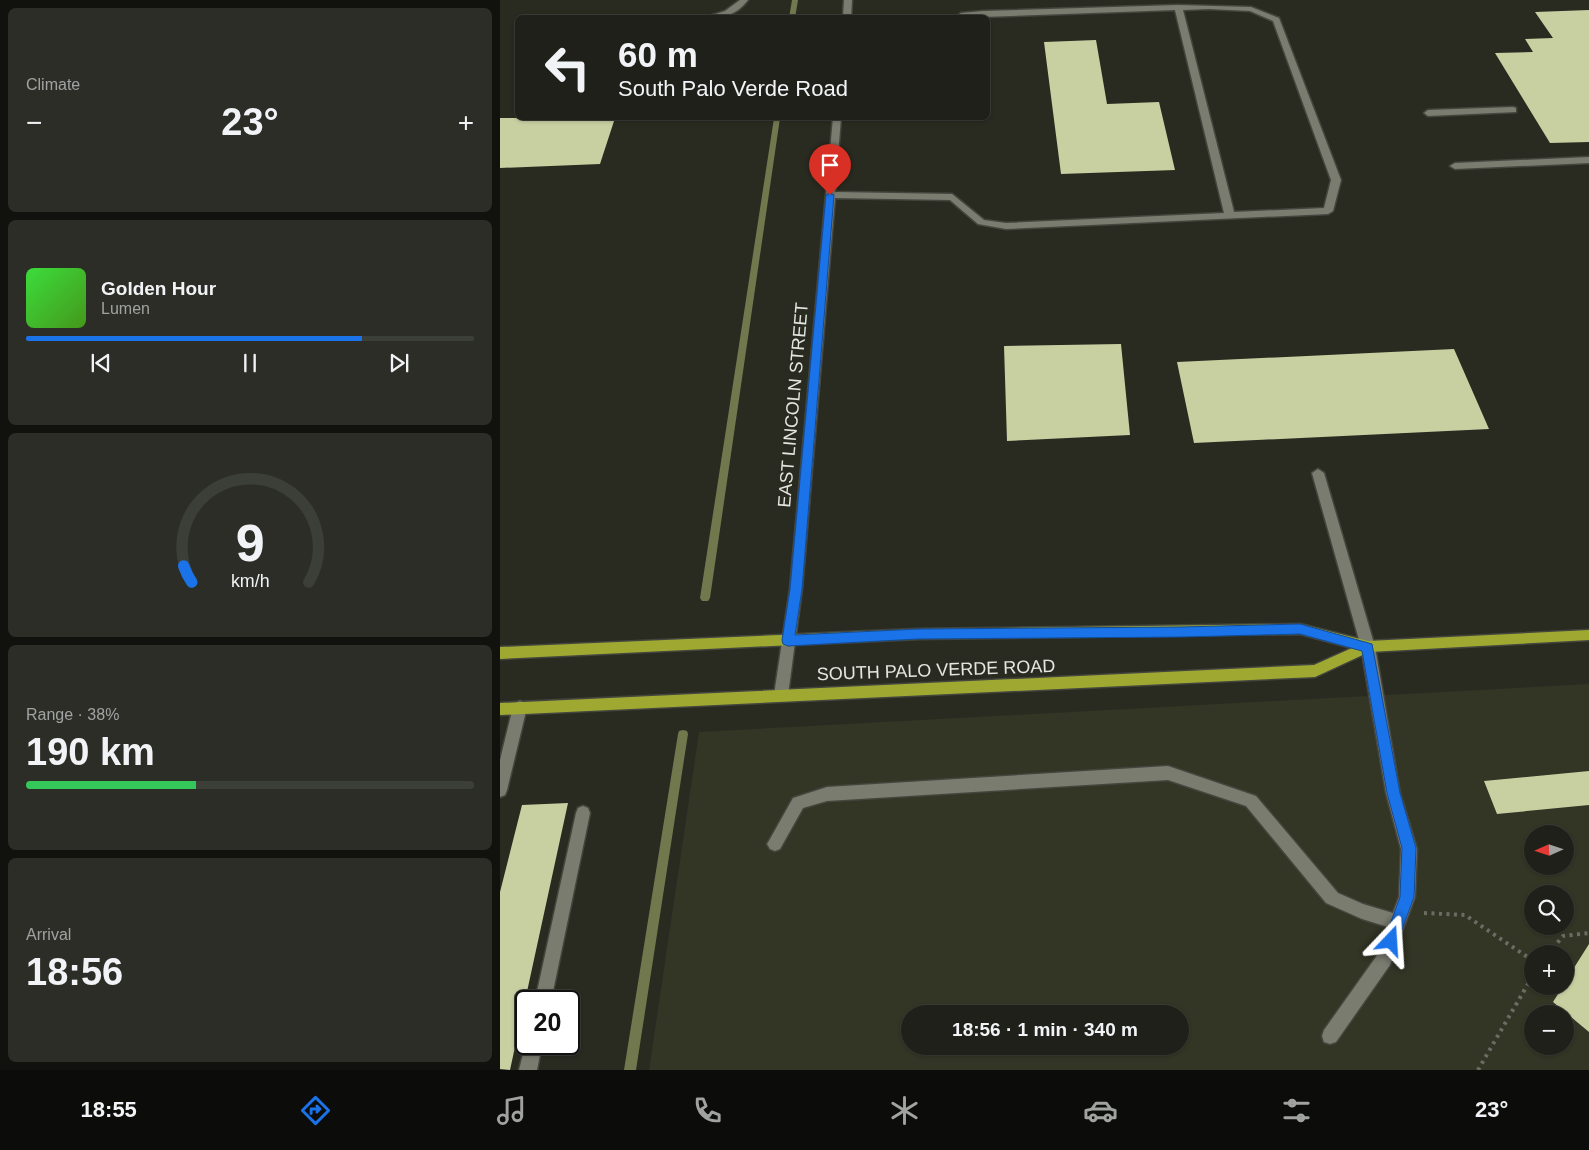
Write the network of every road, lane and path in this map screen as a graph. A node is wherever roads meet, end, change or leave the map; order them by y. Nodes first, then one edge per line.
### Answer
1 (744, 0) edge
2 (848, 0) edge
3 (1178, 7) junction
4 (723, 15) edge
5 (847, 15) edge
6 (963, 15) edge
7 (1513, 110) dead end
8 (1428, 113) dead end
9 (838, 120) edge
10 (1589, 160) edge
11 (1454, 166) dead end
12 (830, 195) junction
13 (1230, 216) junction
14 (1318, 472) dead end
15 (1589, 635) edge
16 (788, 640) junction
17 (1368, 647) junction
18 (500, 653) edge
19 (781, 695) junction
20 (520, 708) junction
21 (500, 709) edge
22 (500, 790) edge
23 (584, 813) dead end
24 (775, 844) dead end
25 (1400, 916) junction
26 (1589, 933) edge
27 (1556, 945) edge
28 (1524, 955) edge
29 (545, 990) edge
30 (1524, 991) edge
31 (1330, 1036) dead end
32 (531, 1055) edge
33 (528, 1070) edge
34 (1478, 1070) edge

1 - 4 street
2 - 5 street
3 - 6 street
3 - 13 street
3 - 13 street
7 - 8 street
9 - 12 street, EAST LINCOLN STREET
10 - 11 street
12 - 13 street
12 - 16 street, EAST LINCOLN STREET
14 - 17 street
15 - 17 main road, SOUTH PALO VERDE ROAD
16 - 17 main road, SOUTH PALO VERDE ROAD
16 - 18 main road, SOUTH PALO VERDE ROAD
16 - 19 street, EAST LINCOLN STREET
17 - 19 main road, SOUTH PALO VERDE ROAD
17 - 25 street
19 - 20 main road, SOUTH PALO VERDE ROAD
20 - 21 main road, SOUTH PALO VERDE ROAD
20 - 22 street
23 - 29 street
24 - 25 street
25 - 28 path
25 - 31 street
26 - 27 path
30 - 34 path
32 - 33 street

